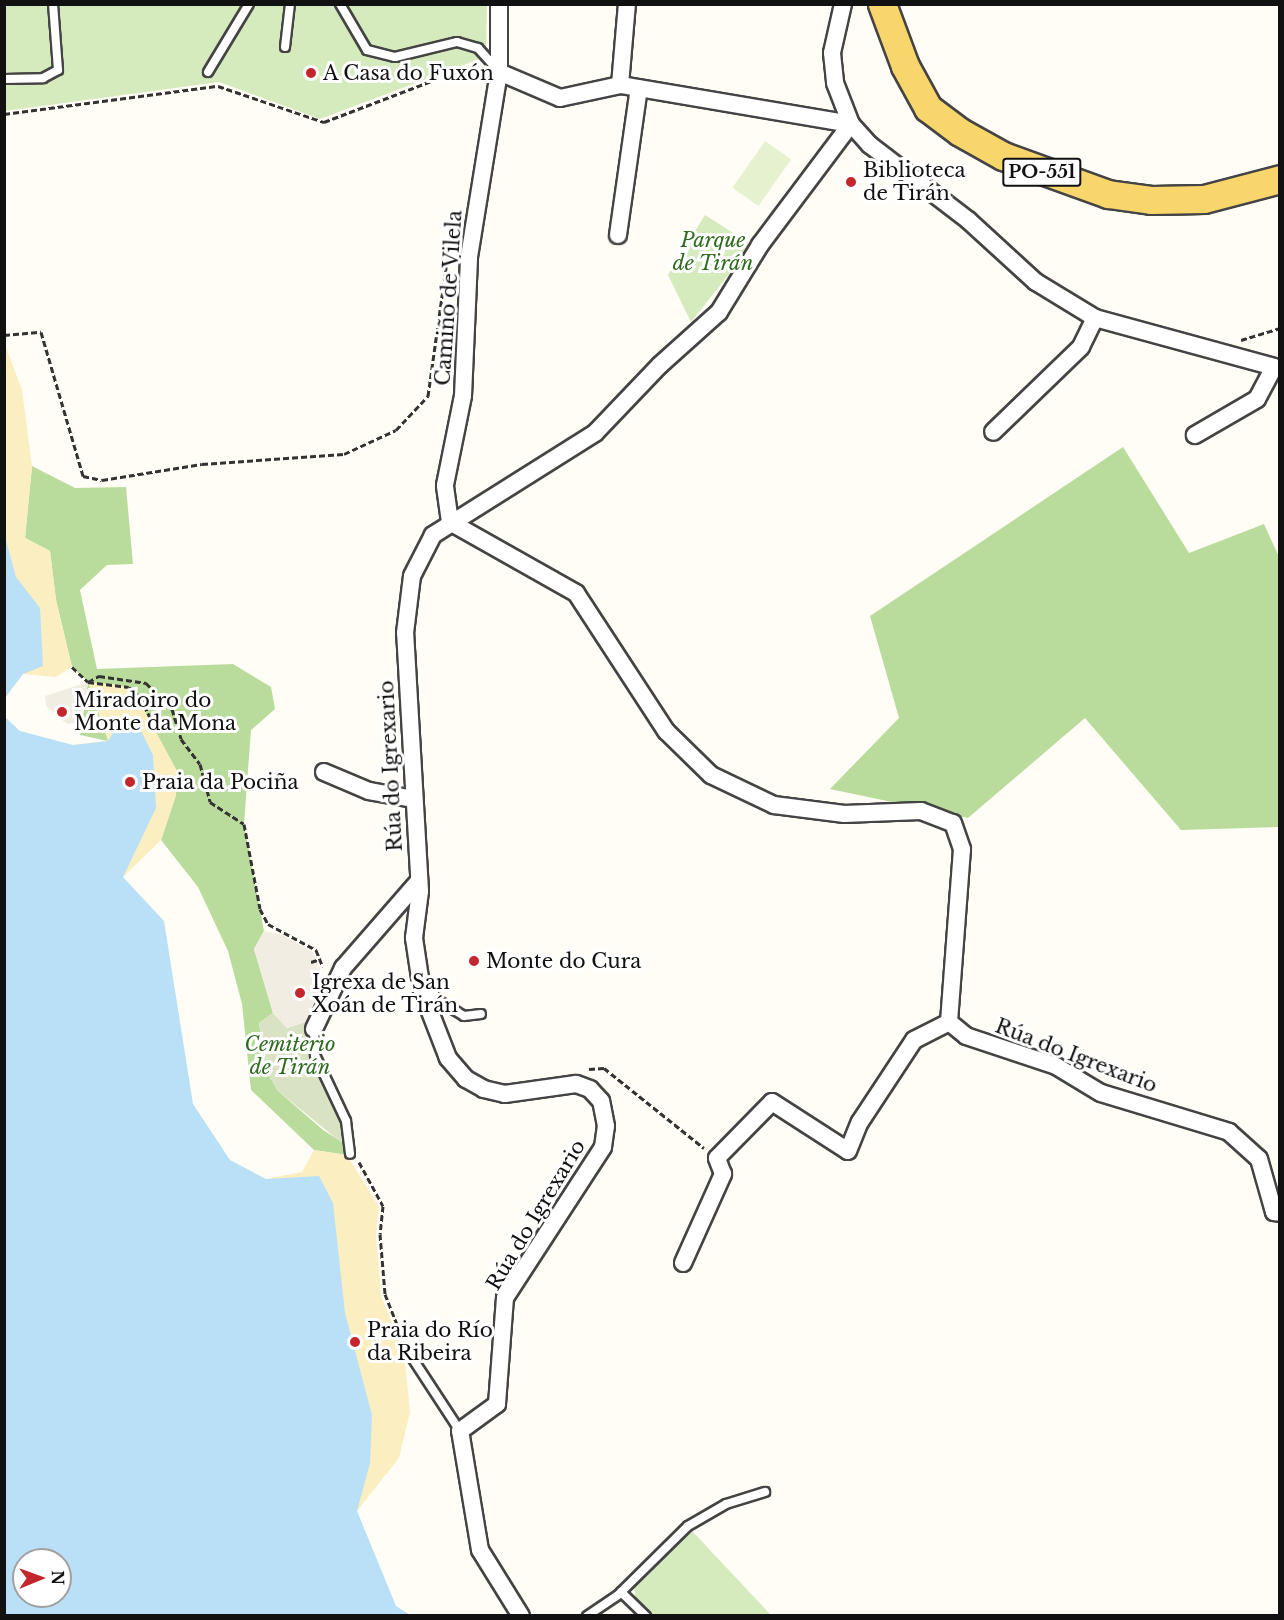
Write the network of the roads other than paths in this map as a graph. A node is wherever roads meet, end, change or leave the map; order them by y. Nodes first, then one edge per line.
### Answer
1 (53, 4) edge
2 (249, 4) edge
3 (290, 4) edge
4 (340, 4) edge
5 (499, 4) edge
6 (627, 4) edge
7 (843, 4) edge
8 (882, 4) edge
9 (285, 47) dead end
10 (208, 72) dead end
11 (499, 72) junction
12 (4, 79) edge
13 (620, 85) junction
14 (639, 88) junction
15 (851, 124) junction
16 (1280, 178) edge
17 (618, 235) dead end
18 (1095, 318) junction
19 (993, 432) dead end
20 (1195, 435) dead end
21 (450, 522) junction
22 (324, 772) dead end
23 (414, 799) junction
24 (419, 880) junction
25 (418, 970) junction
26 (481, 1014) dead end
27 (949, 1022) junction
28 (315, 1029) joint
29 (350, 1154) road end
30 (1280, 1213) edge
31 (683, 1263) dead end
32 (407, 1350) road end
33 (460, 1431) junction
34 (765, 1492) dead end
35 (621, 1592) junction
36 (521, 1616) edge
37 (587, 1616) edge
38 (646, 1616) edge

1 - 12 lane
2 - 10 lane
3 - 9 lane
4 - 11 lane
5 - 11 street, Camiño de Vilela
6 - 13 street
7 - 15 street
8 - 16 main road, PO-551
11 - 13 street
11 - 21 street, Camiño de Vilela
13 - 14 street
14 - 15 street
14 - 17 street
15 - 18 street
15 - 21 street, Rúa do Igrexario
18 - 19 street
18 - 20 street
21 - 23 street, Rúa do Igrexario
21 - 27 street
22 - 23 street
23 - 24 street, Rúa do Igrexario
24 - 25 street, Rúa do Igrexario
24 - 28 street
25 - 26 lane
25 - 33 street, Rúa do Igrexario
27 - 30 street, Rúa do Igrexario
27 - 31 street
28 - 29 lane
32 - 33 lane
33 - 36 street
34 - 35 lane
35 - 37 lane
35 - 38 lane

